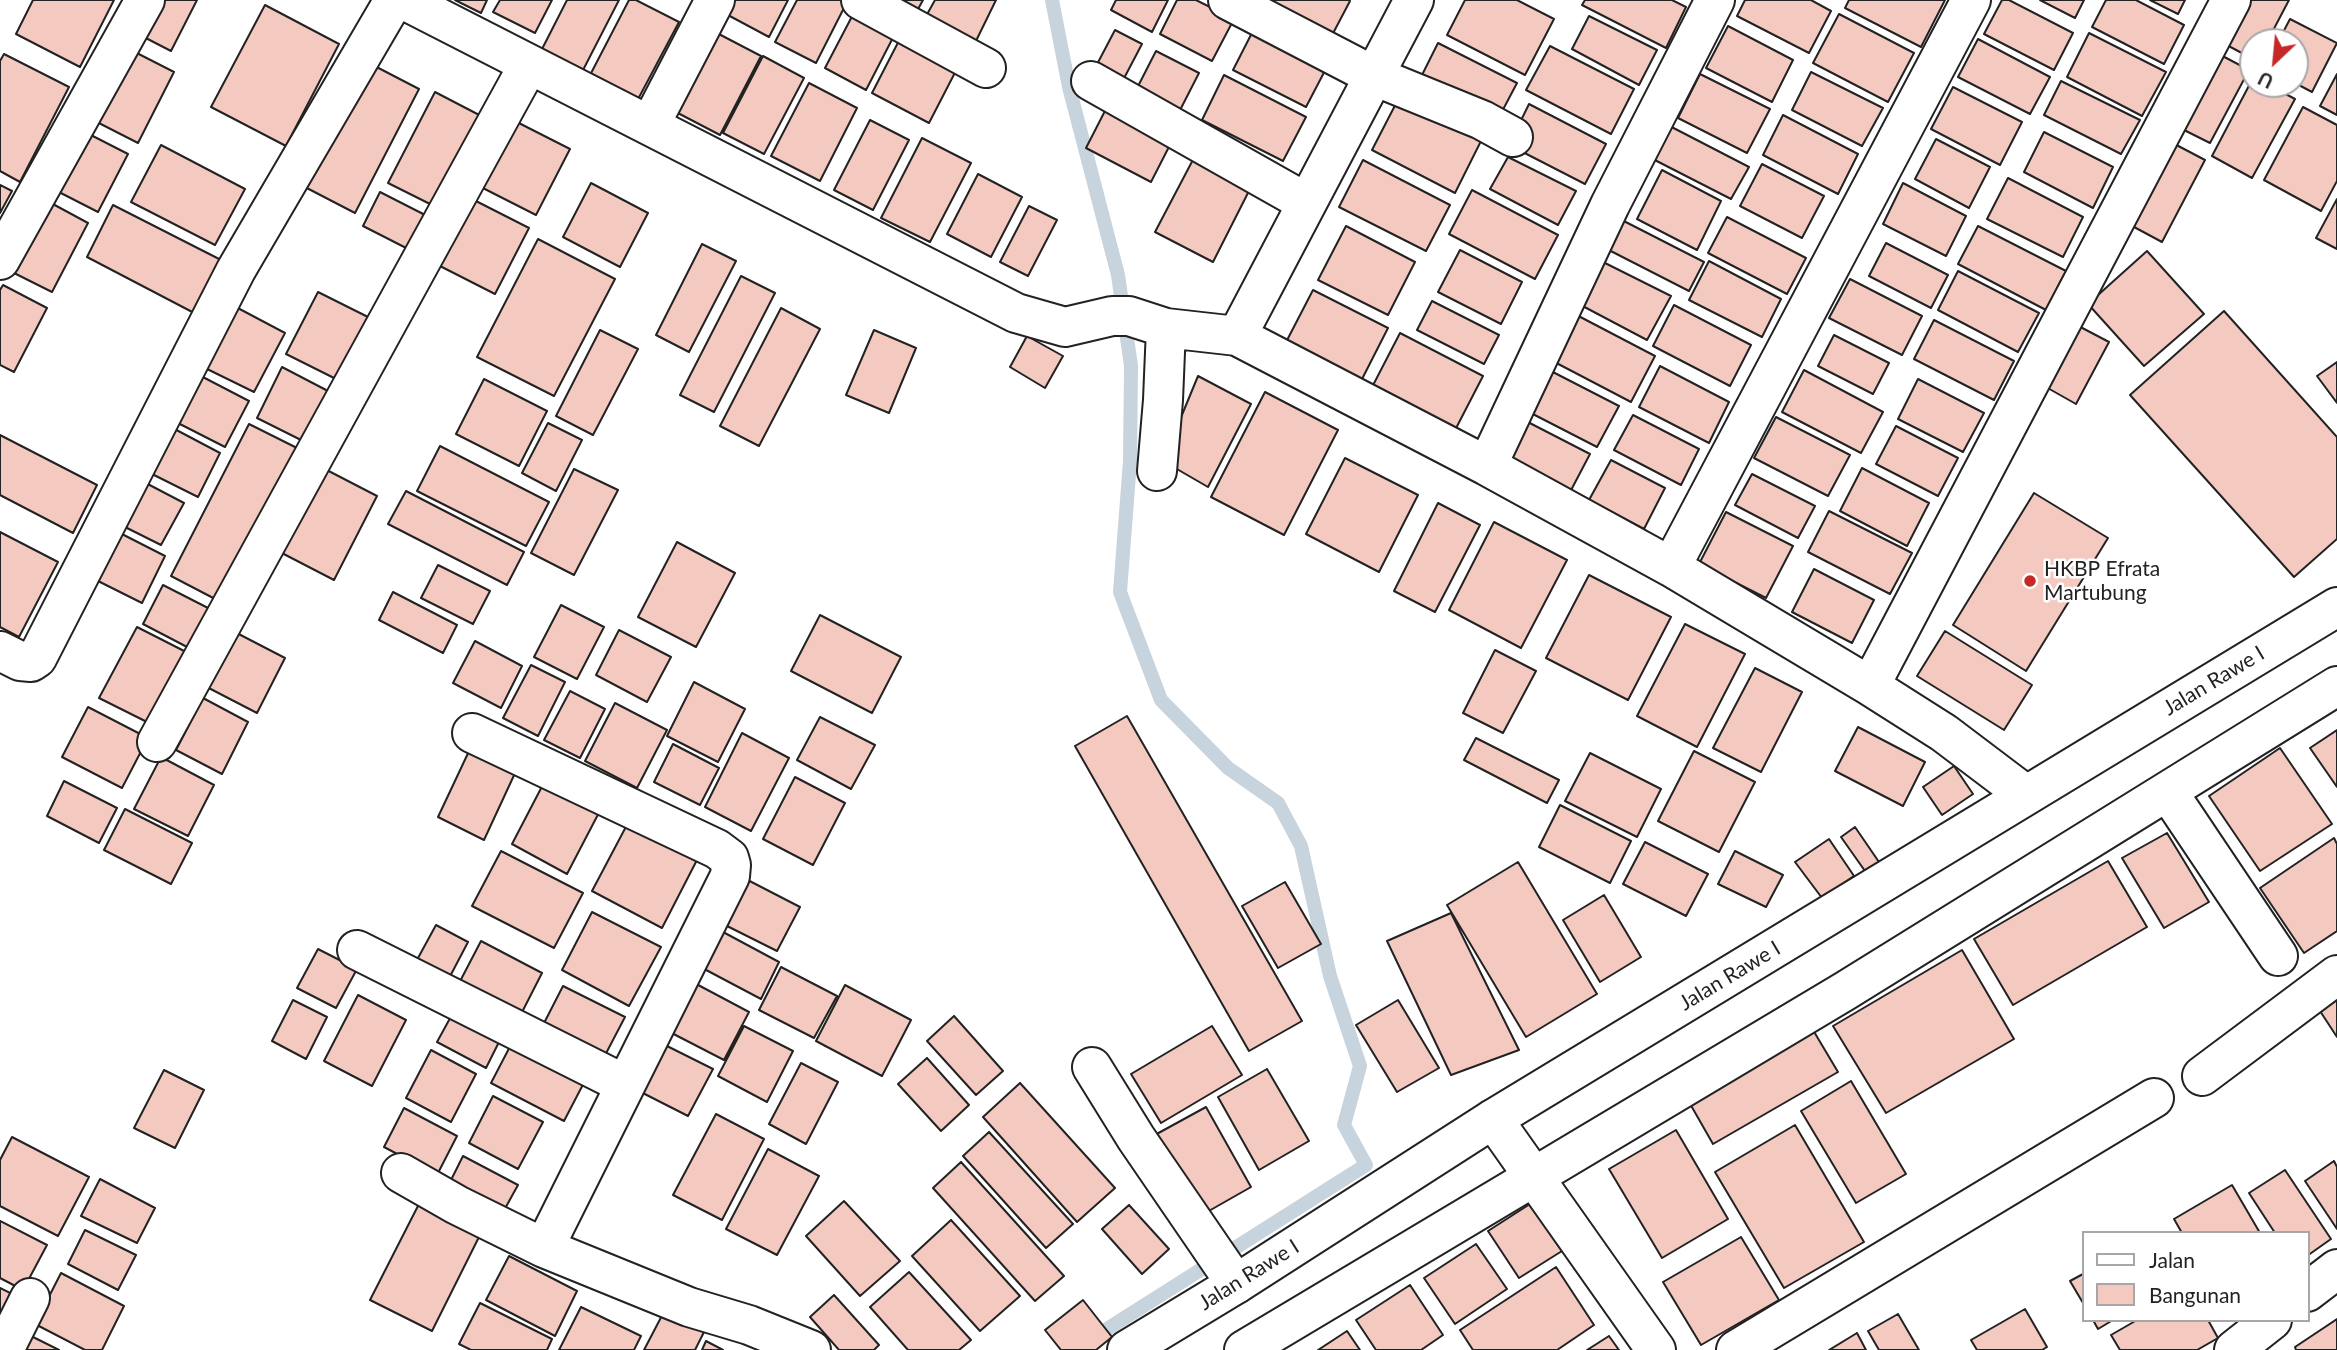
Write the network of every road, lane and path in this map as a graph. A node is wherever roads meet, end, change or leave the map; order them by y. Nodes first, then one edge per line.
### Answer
1 (145, 0) edge
2 (394, 0) edge
3 (404, 0) edge
4 (715, 0) edge
5 (861, 0) edge
6 (1228, 0) edge
7 (1415, 0) edge
8 (1715, 0) edge
9 (1971, 0) edge
10 (2231, 0) edge
11 (529, 64) junction
12 (986, 68) dead end
13 (1374, 76) junction
14 (1091, 81) dead end
15 (650, 125) junction
16 (1513, 137) dead end
17 (1307, 202) junction
18 (0, 260) edge
19 (1166, 328) junction
20 (1237, 336) junction
21 (1487, 466) junction
22 (1157, 471) dead end
23 (1671, 567) junction
24 (2337, 607) edge
25 (0, 652) edge
26 (1870, 686) junction
27 (2337, 686) edge
28 (472, 733) dead end
29 (157, 742) dead end
30 (2168, 792) junction
31 (2025, 795) junction
32 (357, 950) dead end
33 (2278, 956) dead end
34 (2337, 975) edge
35 (1091, 1067) dead end
36 (2202, 1076) dead end
37 (624, 1084) junction
38 (2154, 1098) dead end
39 (1493, 1119) junction
40 (401, 1172) dead end
41 (1534, 1175) junction
42 (544, 1248) junction
43 (1224, 1267) junction
44 (2337, 1269) edge
45 (2309, 1290) edge
46 (30, 1298) dead end
47 (2269, 1322) edge
48 (4, 1350) edge
49 (811, 1350) edge
50 (1127, 1350) edge
51 (1244, 1350) edge
52 (1656, 1350) edge
53 (1736, 1350) edge
54 (2234, 1350) edge

1 - 18 street
2 - 25 street
3 - 11 street
4 - 15 street
5 - 12 street
6 - 13 street
7 - 13 street
8 - 21 street
9 - 23 street
10 - 26 street
11 - 15 street
11 - 29 street
13 - 16 street
13 - 17 street
14 - 17 street
15 - 19 street
17 - 20 street
19 - 20 street
19 - 22 street
20 - 21 street
21 - 23 street
23 - 26 street
24 - 31 street, Jalan Rawe I
26 - 31 street
27 - 30 street
28 - 37 street
30 - 33 street
30 - 41 street
31 - 39 street, Jalan Rawe I
32 - 37 street
34 - 36 street
35 - 43 street
37 - 42 street
38 - 53 street
39 - 41 street
39 - 43 street, Jalan Rawe I
40 - 42 street
41 - 51 street
41 - 52 street
42 - 49 street
43 - 50 street, Jalan Rawe I
44 - 45 street
46 - 48 street
47 - 54 street

